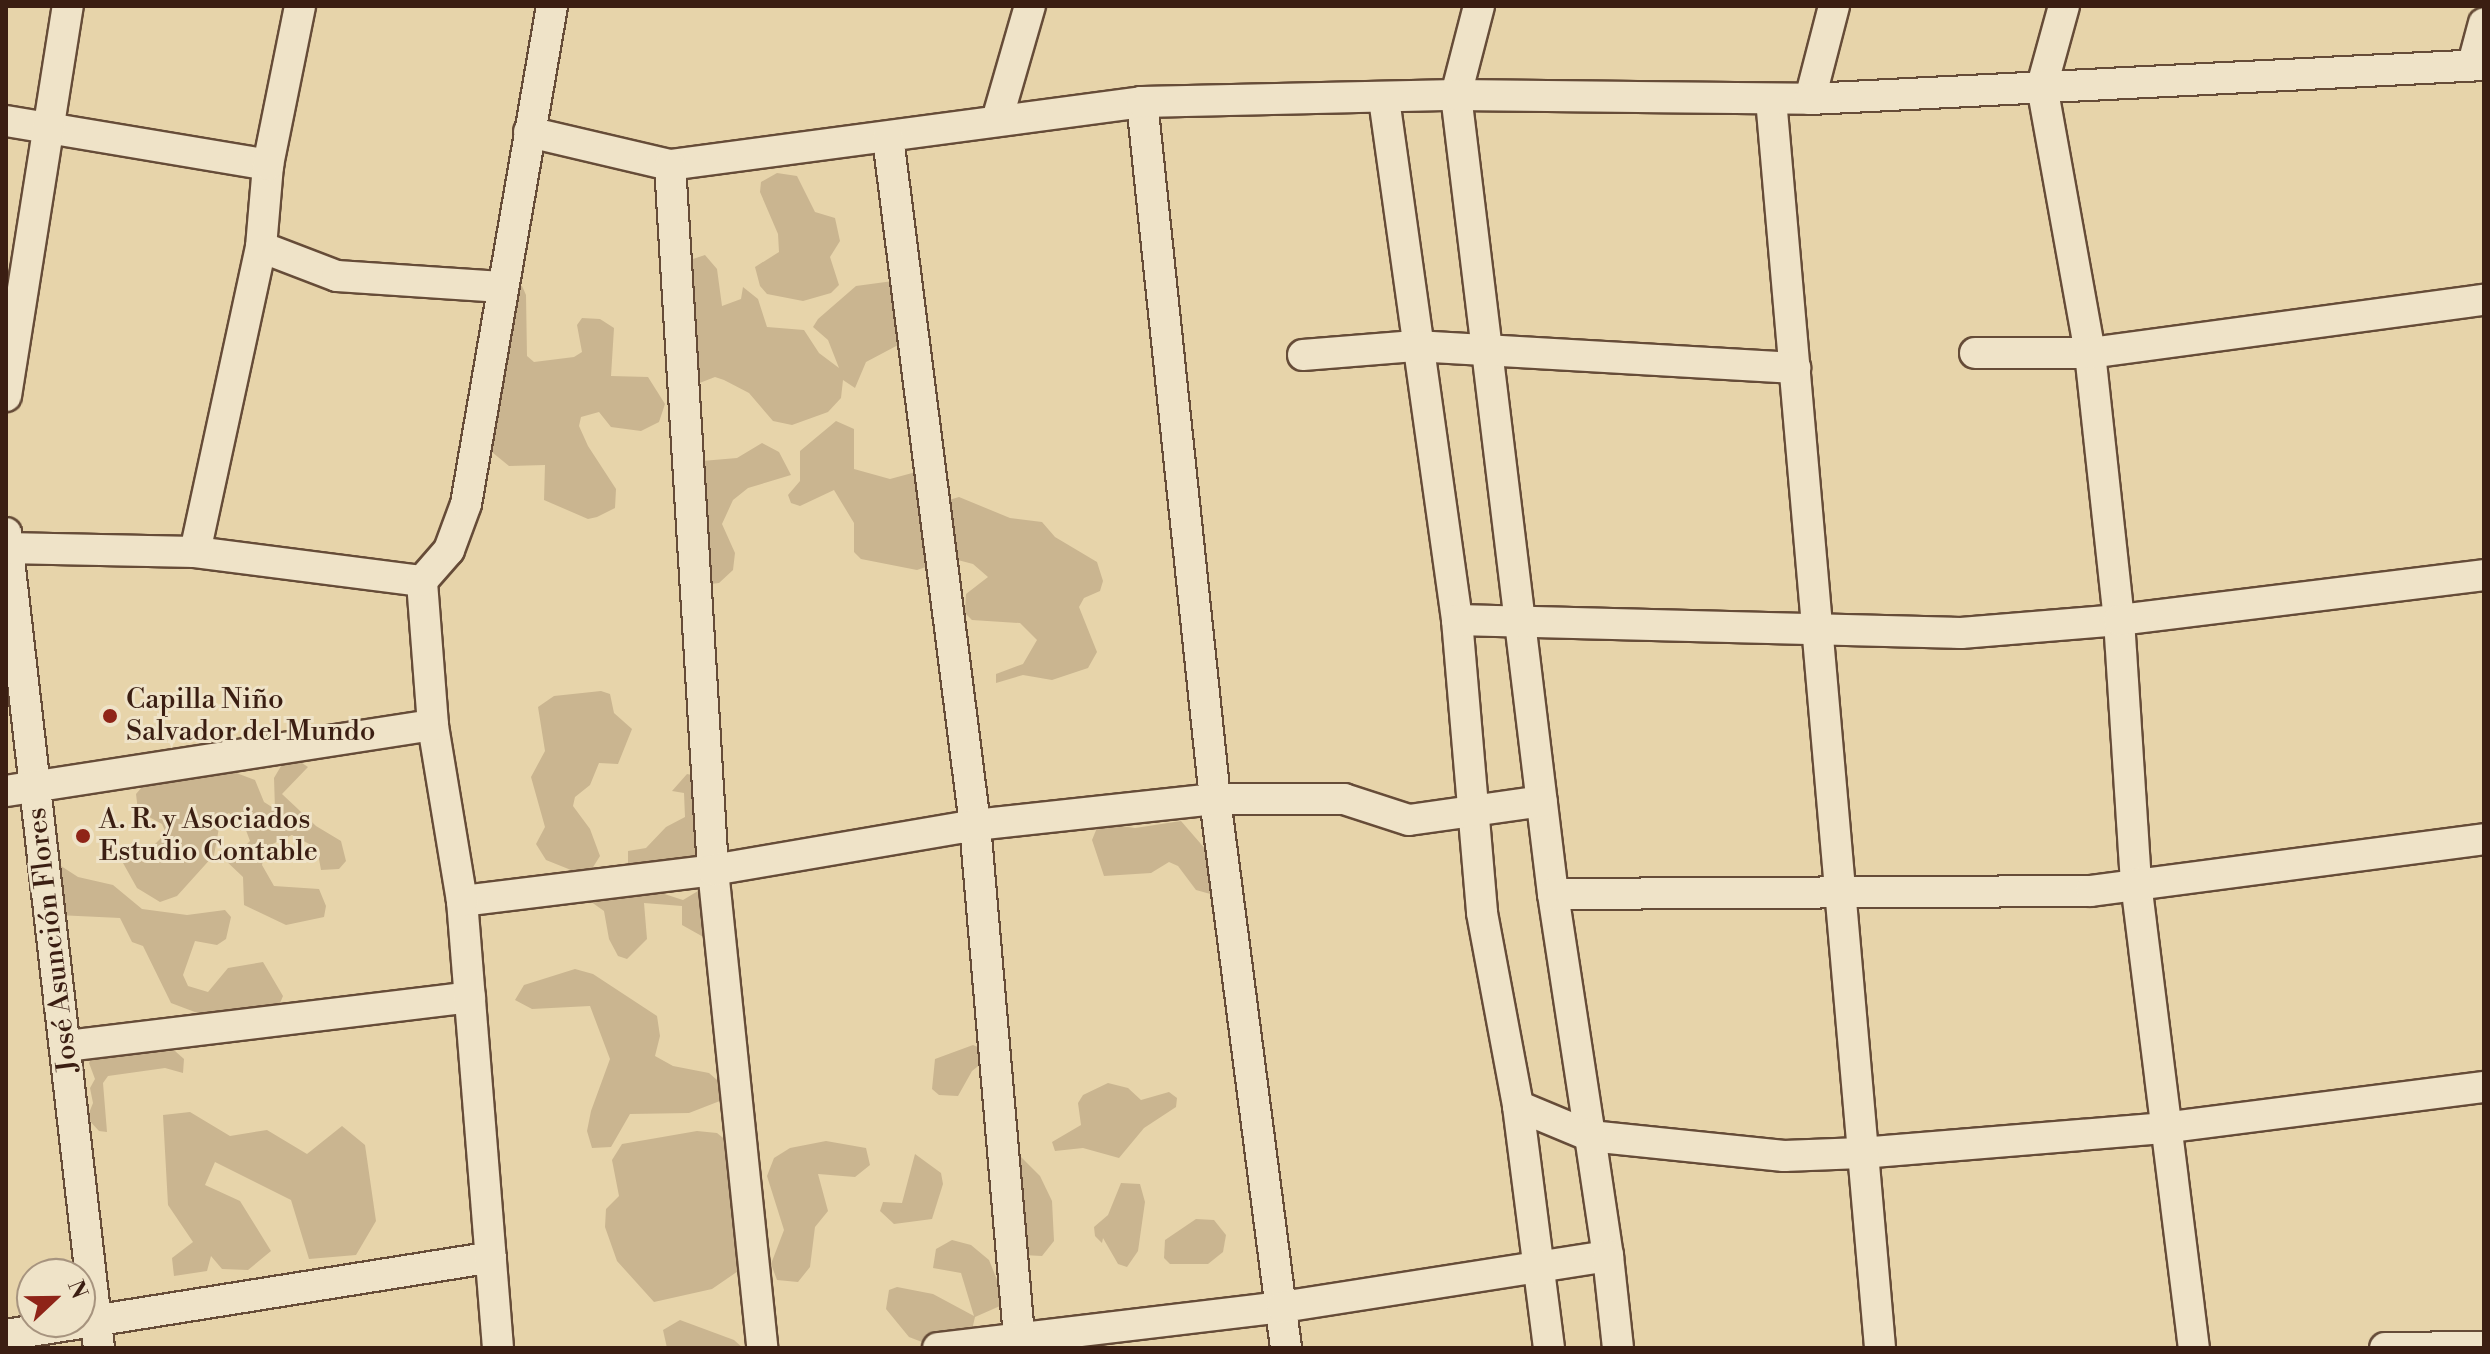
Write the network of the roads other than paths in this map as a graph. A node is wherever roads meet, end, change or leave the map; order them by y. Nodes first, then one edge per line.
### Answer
1 (68, 6) edge
2 (300, 6) edge
3 (552, 6) edge
4 (1030, 6) edge
5 (1479, 6) edge
6 (1834, 6) edge
7 (2064, 6) edge
8 (2484, 23) edge
9 (2478, 64) edge
10 (2042, 86) junction
11 (1456, 95) junction
12 (1384, 99) junction
13 (1771, 99) junction
14 (1810, 99) junction
15 (1142, 102) junction
16 (997, 120) junction
17 (6, 121) edge
18 (49, 128) junction
19 (529, 132) junction
20 (888, 138) junction
21 (268, 165) junction
22 (670, 165) junction
23 (261, 247) junction
24 (502, 287) junction
25 (2484, 300) edge
26 (1415, 346) junction
27 (1487, 352) junction
28 (1975, 353) dead end
29 (2090, 353) junction
30 (1303, 355) dead end
31 (1795, 368) junction
32 (6, 396) edge
33 (6, 533) edge
34 (6, 548) edge
35 (195, 552) junction
36 (2484, 575) edge
37 (422, 581) junction
38 (1457, 620) junction
39 (1520, 620) junction
40 (2119, 620) junction
41 (1817, 629) junction
42 (433, 725) junction
43 (21, 788) edge
44 (1215, 799) junction
45 (1542, 801) junction
46 (1470, 813) junction
47 (975, 825) junction
48 (2484, 839) edge
49 (713, 870) junction
50 (2136, 883) junction
51 (1839, 893) junction
52 (1553, 894) junction
53 (462, 901) junction
54 (470, 997) junction
55 (66, 1046) junction
56 (2484, 1087) edge
57 (1518, 1106) junction
58 (2163, 1128) junction
59 (1590, 1136) junction
60 (1861, 1153) junction
61 (1608, 1256) junction
62 (491, 1257) junction
63 (1537, 1264) junction
64 (1282, 1307) junction
65 (6, 1335) edge
66 (97, 1335) edge
67 (1019, 1342) edge
68 (2484, 1347) edge
69 (498, 1348) edge
70 (762, 1348) edge
71 (938, 1348) edge
72 (1286, 1348) edge
73 (1549, 1348) edge
74 (1618, 1348) edge
75 (1880, 1348) edge
76 (2194, 1348) edge
77 (2385, 1348) edge

1 - 18 street
2 - 21 street
3 - 19 street
4 - 16 street
5 - 11 street
6 - 14 street
7 - 10 street
8 - 9 street
9 - 10 street
10 - 14 street
10 - 29 street
11 - 12 street
11 - 13 street
11 - 27 street
12 - 15 street
12 - 26 street
13 - 14 street
13 - 31 street
15 - 16 street
15 - 44 street
16 - 20 street
17 - 18 street
18 - 21 street
18 - 32 street
19 - 22 street
19 - 24 street
20 - 22 street
20 - 47 street
21 - 23 street
22 - 49 street
23 - 24 street
23 - 35 street
24 - 37 street
25 - 29 street
26 - 27 street
26 - 30 street
26 - 38 street
27 - 31 street
27 - 39 street
28 - 29 street
29 - 40 street
31 - 41 street
33 - 34 street, José Asunción Flores
34 - 35 street
34 - 43 street, José Asunción Flores
35 - 37 street
36 - 40 street
37 - 42 street
38 - 39 street
38 - 46 street
39 - 41 street
39 - 45 street
40 - 41 street
40 - 50 street
41 - 51 street
42 - 43 street
42 - 53 street
43 - 55 street, José Asunción Flores
44 - 46 street
44 - 47 street
44 - 64 street
45 - 46 street
45 - 52 street
46 - 57 street
47 - 49 street
47 - 67 street
48 - 50 street
49 - 53 street
49 - 70 street
50 - 51 street
50 - 58 street
51 - 52 street
51 - 60 street
52 - 59 street
53 - 54 street
54 - 55 street
54 - 62 street
55 - 66 street, José Asunción Flores
56 - 58 street
57 - 59 street
57 - 63 street
58 - 60 street
58 - 76 street
59 - 60 street
59 - 61 street
60 - 75 street
61 - 63 street
61 - 74 street
62 - 66 street
62 - 69 street
63 - 64 street
63 - 73 street
64 - 67 street
64 - 72 street
65 - 66 street
67 - 71 street
68 - 77 street

